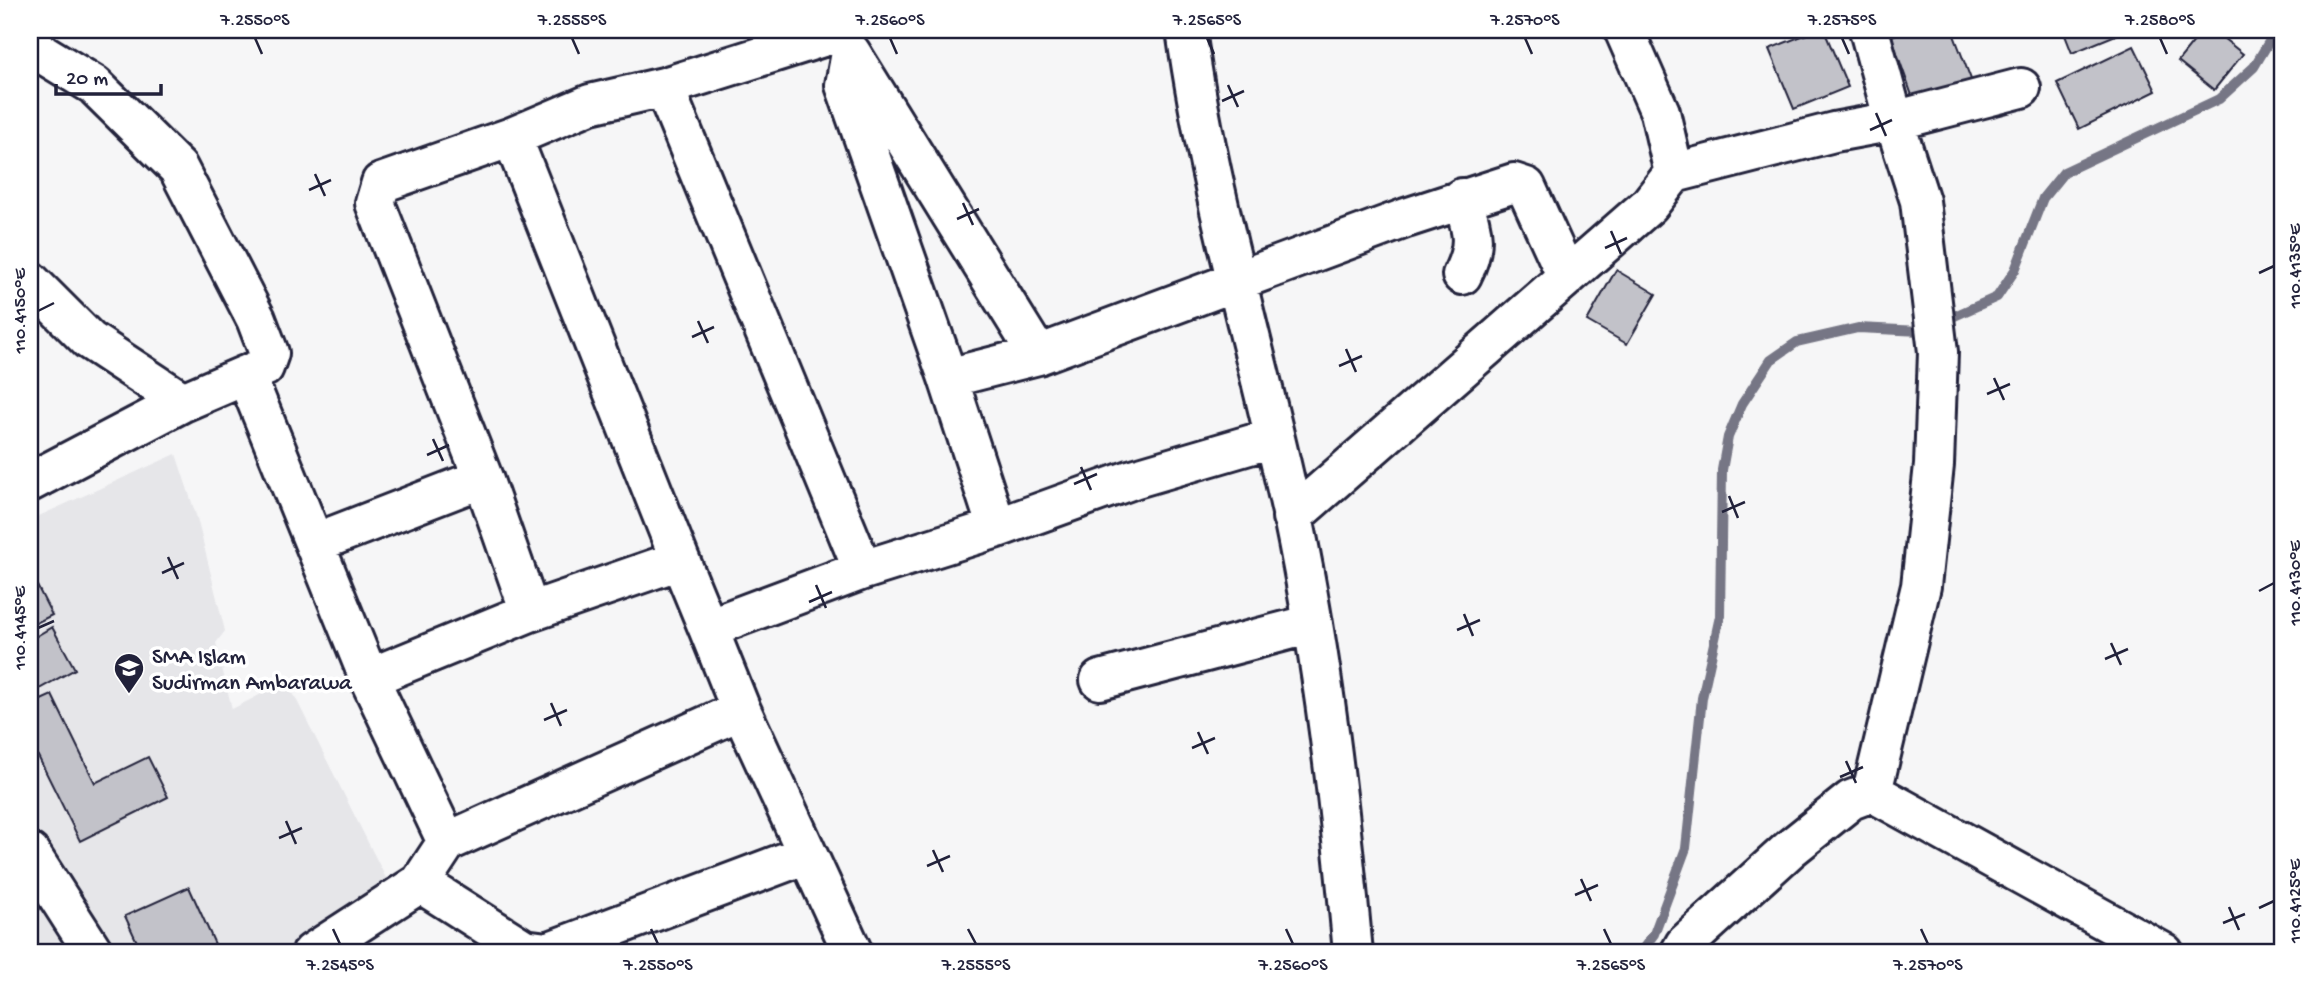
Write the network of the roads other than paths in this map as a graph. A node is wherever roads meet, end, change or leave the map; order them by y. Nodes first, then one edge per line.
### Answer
1 (1186, 30) edge
2 (1624, 30) edge
3 (1869, 30) edge
4 (847, 38) edge
5 (30, 46) edge
6 (664, 87) junction
7 (2021, 88) dead end
8 (1894, 121) junction
9 (512, 137) junction
10 (1674, 173) junction
11 (1462, 198) junction
12 (1462, 275) dead end
13 (1567, 277) junction
14 (1235, 280) junction
15 (30, 281) edge
16 (1038, 355) junction
17 (246, 375) junction
18 (948, 378) junction
19 (183, 402) junction
20 (1273, 438) junction
21 (484, 478) junction
22 (30, 482) edge
23 (1292, 517) junction
24 (997, 528) junction
25 (315, 542) junction
26 (680, 560) junction
27 (863, 570) junction
28 (530, 612) junction
29 (1312, 624) junction
30 (708, 628) junction
31 (369, 678) junction
32 (1100, 680) dead end
33 (741, 709) junction
34 (1872, 793) junction
35 (447, 842) junction
36 (30, 853) edge
37 (807, 854) junction
38 (421, 883) junction
39 (94, 953) edge
40 (312, 953) edge
41 (853, 953) edge
42 (1353, 953) edge
43 (1680, 953) edge
44 (2164, 953) edge

1 - 14 street
2 - 10 street
3 - 8 street
4 - 6 street
4 - 16 street
4 - 18 street
5 - 17 street
6 - 9 street
6 - 27 street
7 - 8 street
8 - 10 street
8 - 34 street
9 - 21 street
9 - 26 street
10 - 13 street
11 - 12 street
11 - 13 street
11 - 14 street
13 - 23 street
14 - 16 street
14 - 20 street
15 - 19 street
16 - 18 street
17 - 19 street
17 - 25 street
18 - 24 street
19 - 22 street
20 - 23 street
20 - 24 street
21 - 25 street
21 - 28 street
23 - 29 street
24 - 27 street
25 - 31 street
26 - 28 street
26 - 30 street
27 - 30 street
28 - 31 street
29 - 32 street
29 - 42 street
30 - 33 street
31 - 35 street
33 - 35 street
33 - 37 street
34 - 43 street
34 - 44 street
35 - 38 street
36 - 39 street
37 - 38 street
37 - 41 street
38 - 40 street

